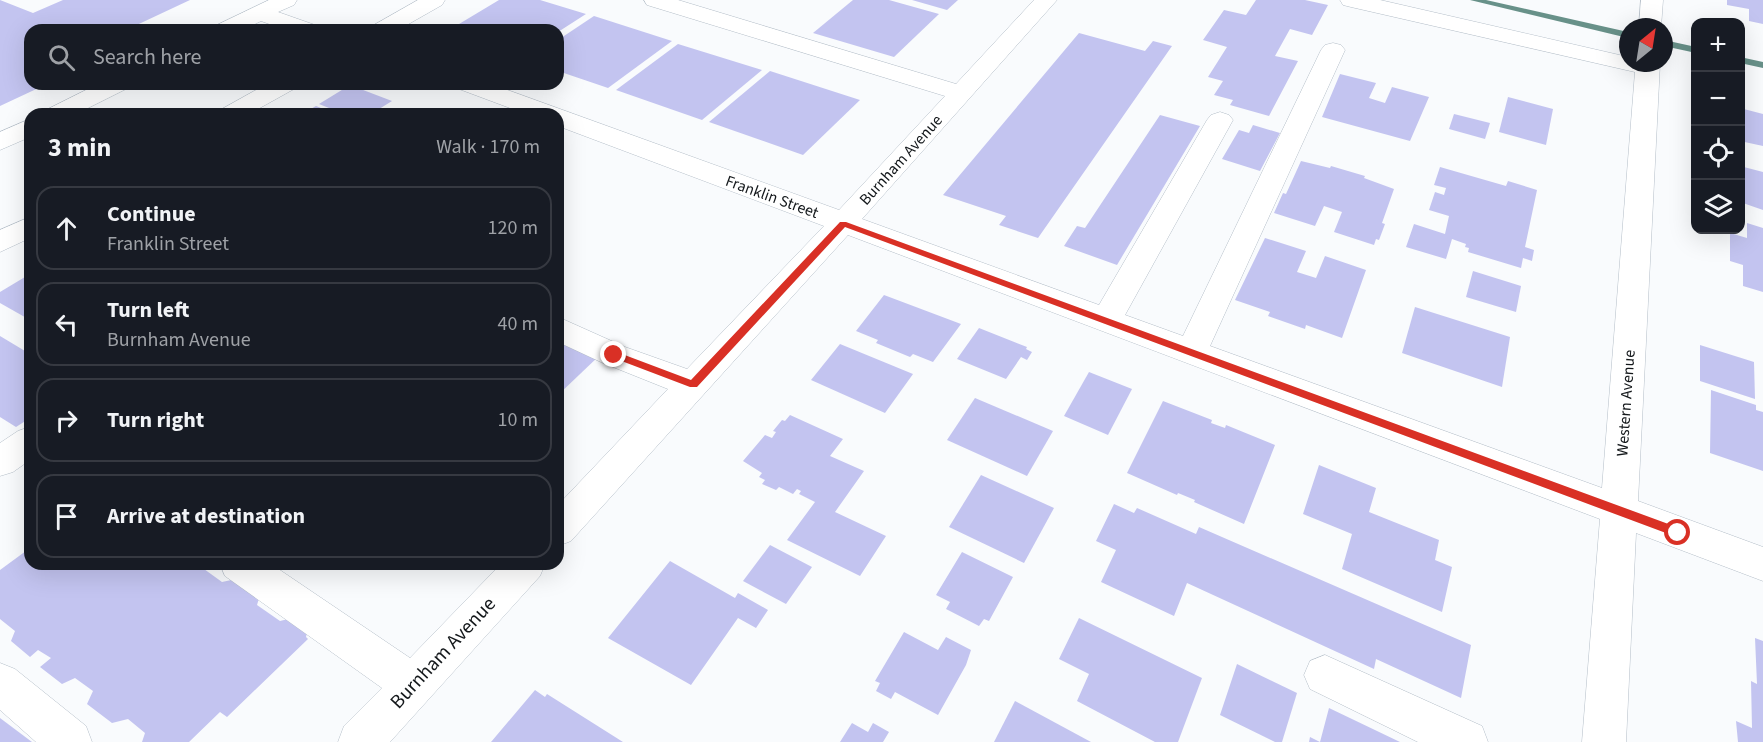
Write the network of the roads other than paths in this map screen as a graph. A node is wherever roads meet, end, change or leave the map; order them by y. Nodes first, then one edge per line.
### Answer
1 (286, 0) edge
2 (434, 0) edge
3 (655, 0) edge
4 (731, 0) edge
5 (1046, 0) edge
6 (1351, 0) edge
7 (260, 13) junction
8 (709, 16) junction
9 (237, 24) edge
10 (290, 24) edge
11 (392, 24) edge
12 (1333, 50) dead end
13 (1619, 60) edge
14 (1648, 72) edge
15 (105, 90) edge
16 (274, 90) edge
17 (484, 90) edge
18 (962, 93) junction
19 (69, 108) edge
20 (242, 108) edge
21 (533, 108) edge
22 (564, 119) edge
23 (1221, 120) dead end
24 (24, 130) edge
25 (0, 142) edge
26 (843, 224) junction
27 (1106, 321) junction
28 (564, 331) edge
29 (1191, 352) junction
30 (693, 385) junction
31 (24, 445) edge
32 (0, 462) edge
33 (1620, 511) junction
34 (564, 524) edge
35 (1763, 564) edge
36 (248, 570) edge
37 (520, 570) edge
38 (1325, 675) dead end
39 (0, 684) edge
40 (413, 685) junction
41 (70, 742) edge
42 (360, 742) edge
43 (1466, 742) edge
44 (1605, 742) edge

1 - 7 street
2 - 11 street
3 - 8 street
4 - 8 street
5 - 18 street, Burnham Avenue
6 - 13 street
7 - 9 street
7 - 10 street
8 - 18 street
12 - 29 street
14 - 33 street, Western Avenue
15 - 19 street
16 - 20 street
17 - 21 street
18 - 26 street, Burnham Avenue
22 - 26 street, Franklin Street
23 - 27 street
24 - 25 street
26 - 27 street, Franklin Street
26 - 30 street, Burnham Avenue
27 - 29 street, Franklin Street
28 - 30 street
29 - 33 street, Franklin Street
30 - 34 street, Burnham Avenue
31 - 32 street
33 - 35 street, Franklin Street
33 - 44 street, Western Avenue
36 - 40 street
37 - 40 street, Burnham Avenue
38 - 43 street
39 - 41 street
40 - 42 street, Burnham Avenue

